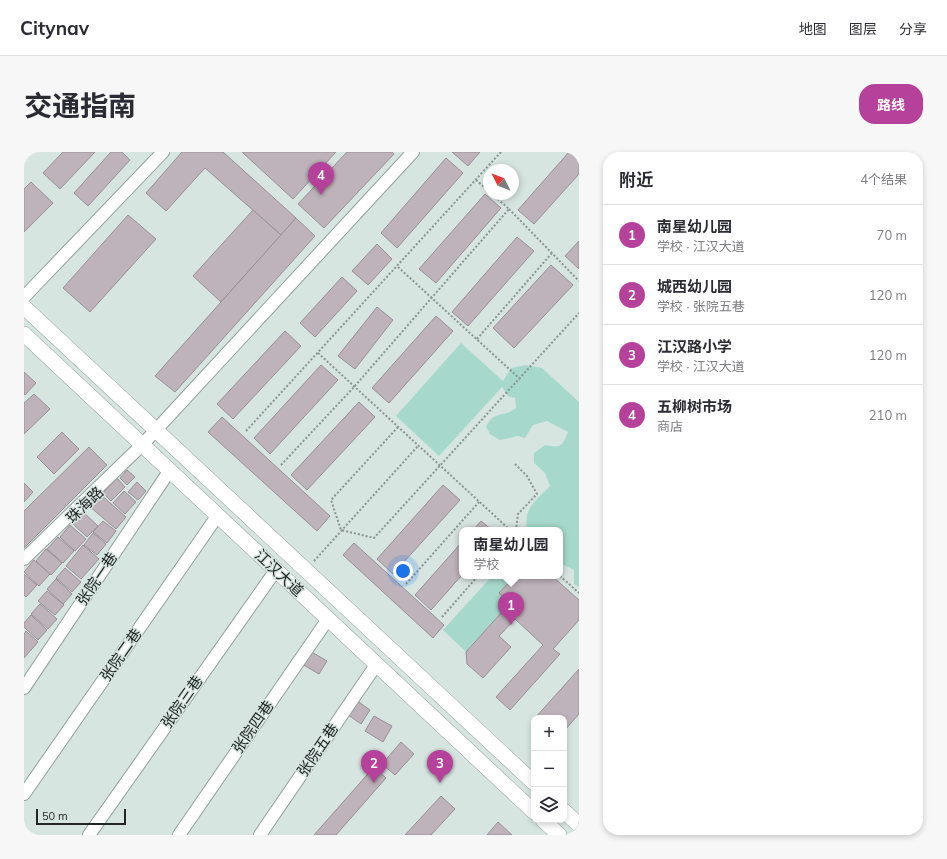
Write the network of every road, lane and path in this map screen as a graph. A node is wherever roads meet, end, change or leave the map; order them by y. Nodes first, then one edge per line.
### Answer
1 (163, 152) edge
2 (413, 152) edge
3 (501, 152) edge
4 (476, 180) junction
5 (483, 186) edge
6 (499, 200) edge
7 (509, 209) junction
8 (552, 253) junction
9 (398, 267) junction
10 (579, 281) edge
11 (24, 297) edge
12 (432, 298) junction
13 (24, 307) edge
14 (579, 313) edge
15 (30, 318) edge
16 (24, 334) edge
17 (477, 339) junction
18 (318, 353) junction
19 (520, 379) junction
20 (354, 387) junction
21 (398, 427) junction
22 (156, 428) junction
23 (246, 431) dead end
24 (144, 445) junction
25 (418, 446) junction
26 (516, 464) dead end
27 (281, 465) dead end
28 (440, 466) junction
29 (169, 469) junction
30 (479, 502) junction
31 (216, 514) junction
32 (507, 527) edge
33 (516, 527) edge
34 (341, 530) junction
35 (24, 559) edge
36 (24, 564) edge
37 (306, 569) junction
38 (276, 570) junction
39 (475, 579) edge
40 (563, 579) edge
41 (406, 584) dead end
42 (579, 593) edge
43 (442, 617) dead end
44 (328, 619) junction
45 (376, 665) junction
46 (24, 682) edge
47 (24, 688) edge
48 (531, 779) edge
49 (24, 788) edge
50 (24, 794) edge
51 (531, 809) edge
52 (567, 814) edge
53 (546, 823) edge
54 (579, 825) edge
55 (89, 835) edge
56 (179, 835) edge
57 (260, 835) edge
58 (559, 835) edge

1 - 11 street
2 - 22 street
3 - 4 path
4 - 5 path
4 - 9 path
6 - 7 path
7 - 8 path
7 - 12 path
8 - 10 path
8 - 17 path
9 - 12 path
9 - 18 path
12 - 17 path
12 - 20 path
13 - 15 main road, 江汉大道
14 - 19 path
15 - 22 main road, 江汉大道
16 - 24 main road, 江汉大道
17 - 19 path
18 - 20 path
18 - 23 path
19 - 28 path
20 - 21 path
20 - 27 path
21 - 25 path
21 - 34 path
22 - 24 street
22 - 37 main road, 江汉大道
24 - 29 main road, 江汉大道
24 - 35 street, 珠海路
24 - 36 street, 珠海路
25 - 28 path
25 - 34 path
26 - 33 path
28 - 30 path
28 - 34 path
29 - 31 main road, 江汉大道
29 - 46 street, 张院一巷
29 - 47 street, 张院一巷
30 - 32 path
30 - 41 path
31 - 38 main road, 江汉大道
31 - 49 street, 张院二巷
31 - 50 street, 张院二巷
34 - 37 path
37 - 48 main road, 江汉大道
38 - 44 main road, 江汉大道
38 - 55 street, 张院三巷
39 - 43 path
40 - 42 path
44 - 45 main road, 江汉大道
44 - 56 street, 张院四巷
45 - 51 main road, 江汉大道
45 - 57 street, 张院五巷
52 - 54 main road
53 - 58 main road

